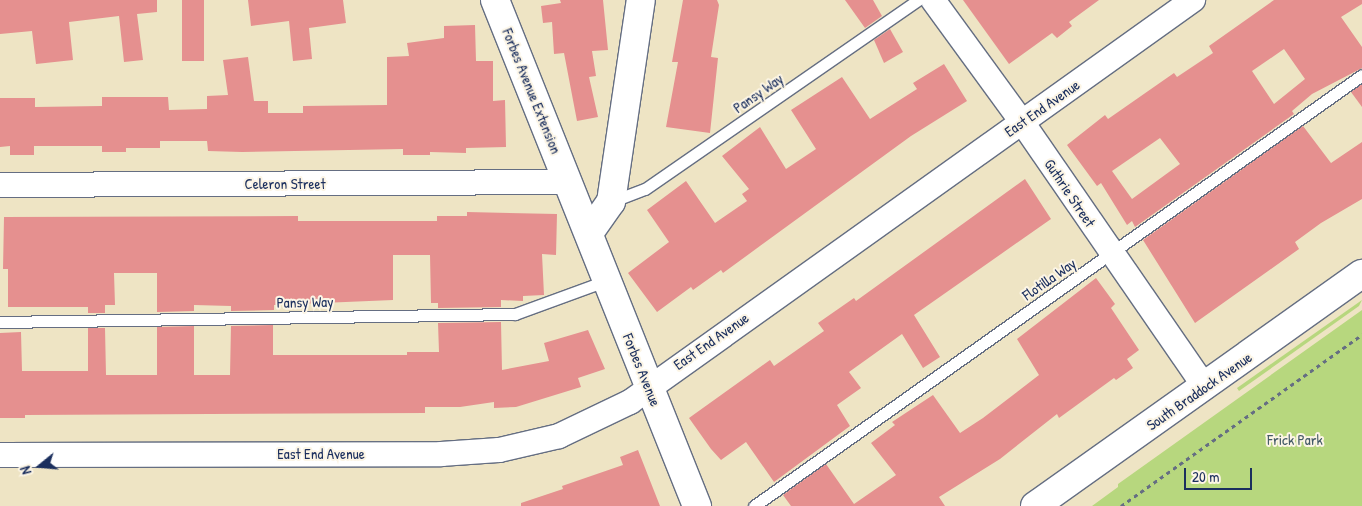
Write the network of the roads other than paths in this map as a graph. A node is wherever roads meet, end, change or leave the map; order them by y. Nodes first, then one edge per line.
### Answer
1 (495, 0) edge
2 (641, 0) edge
3 (918, 0) edge
4 (933, 0) edge
5 (1194, 0) edge
6 (1362, 75) edge
7 (1022, 122) junction
8 (569, 182) junction
9 (0, 186) edge
10 (611, 202) junction
11 (589, 234) junction
12 (1111, 254) junction
13 (1362, 274) edge
14 (605, 281) junction
15 (0, 322) edge
16 (648, 387) junction
17 (1205, 387) junction
18 (0, 455) edge
19 (697, 506) edge
20 (754, 506) edge
21 (1035, 506) edge

1 - 8 street, Forbes Avenue Extension
2 - 10 street
3 - 10 lane, Pansy Way
4 - 7 street, Guthrie Street
5 - 7 street, East End Avenue
6 - 12 lane, Flotilla Way
7 - 12 street, Guthrie Street
7 - 16 street, East End Avenue
8 - 9 street, Celeron Street
8 - 11 street, Forbes Avenue
10 - 11 street
11 - 14 street, Forbes Avenue
12 - 17 street, Guthrie Street
12 - 20 lane, Flotilla Way
13 - 17 street, South Braddock Avenue
14 - 15 lane, Pansy Way
14 - 16 street, Forbes Avenue
16 - 18 street, East End Avenue
16 - 19 street, Forbes Avenue
17 - 21 street, South Braddock Avenue

